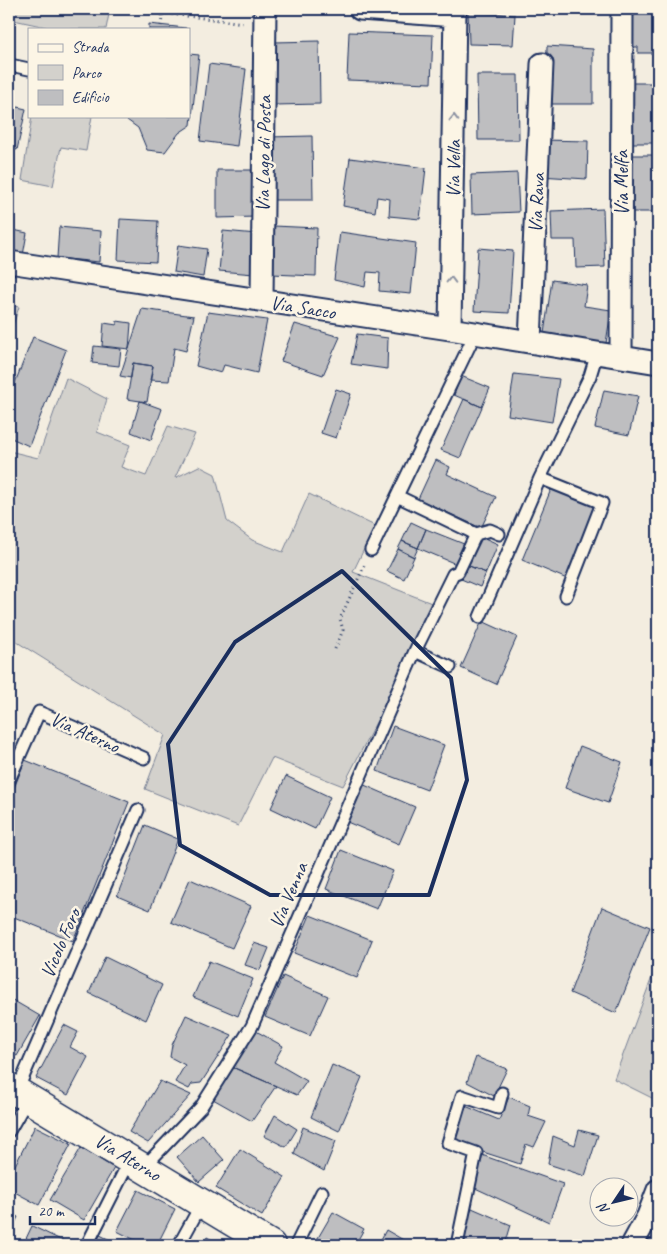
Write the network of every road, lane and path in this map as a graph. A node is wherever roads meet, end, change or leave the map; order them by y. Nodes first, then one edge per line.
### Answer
1 (360, 9) edge
2 (622, 9) edge
3 (163, 11) edge
4 (455, 13) edge
5 (265, 17) edge
6 (162, 26) dead end
7 (542, 64) dead end
8 (9, 69) edge
9 (28, 69) edge
10 (9, 262) edge
11 (262, 300) junction
12 (450, 329) junction
13 (476, 334) junction
14 (530, 342) junction
15 (597, 353) junction
16 (621, 357) junction
17 (658, 363) edge
18 (540, 478) junction
19 (397, 496) junction
20 (476, 534) junction
21 (499, 534) dead end
22 (371, 550) joint
23 (566, 596) dead end
24 (480, 617) dead end
25 (335, 649) dead end
26 (415, 651) junction
27 (450, 666) dead end
28 (144, 758) dead end
29 (9, 780) edge
30 (138, 810) dead end
31 (18, 1092) edge
32 (502, 1093) dead end
33 (9, 1131) edge
34 (137, 1163) junction
35 (658, 1190) edge
36 (322, 1192) dead end
37 (202, 1203) junction
38 (87, 1245) edge
39 (179, 1245) edge
40 (271, 1245) edge
41 (296, 1245) edge
42 (457, 1245) edge
43 (632, 1245) edge

1 - 4 street
2 - 16 street, Via Melfa
3 - 5 path
3 - 6 path
12 -> 4 street, Via Vella
5 - 11 street, Via Lago di Posta
7 - 14 street, Via Rava
8 - 9 lane
10 - 11 street, Via Sacco
11 - 12 street, Via Sacco
12 - 13 street, Via Sacco
13 - 14 street, Via Sacco
13 - 19 lane
14 - 15 street, Via Sacco
15 - 16 street, Via Sacco
15 - 18 lane
16 - 17 street, Via Sacco
18 - 23 lane
18 - 24 lane
19 - 20 lane
19 - 22 lane
20 - 21 lane
20 - 26 lane, Via Venna
22 - 25 path
26 - 27 lane
26 - 34 lane, Via Venna
28 - 29 lane, Via Aterno
30 - 31 lane, Vicolo Foro
31 - 33 lane, Vicolo Foro
31 - 34 street, Via Aterno
32 - 42 lane
34 - 37 street, Via Aterno
34 - 38 lane, Via Venna
35 - 43 street
36 - 41 lane
37 - 39 lane
37 - 40 street, Via Aterno

